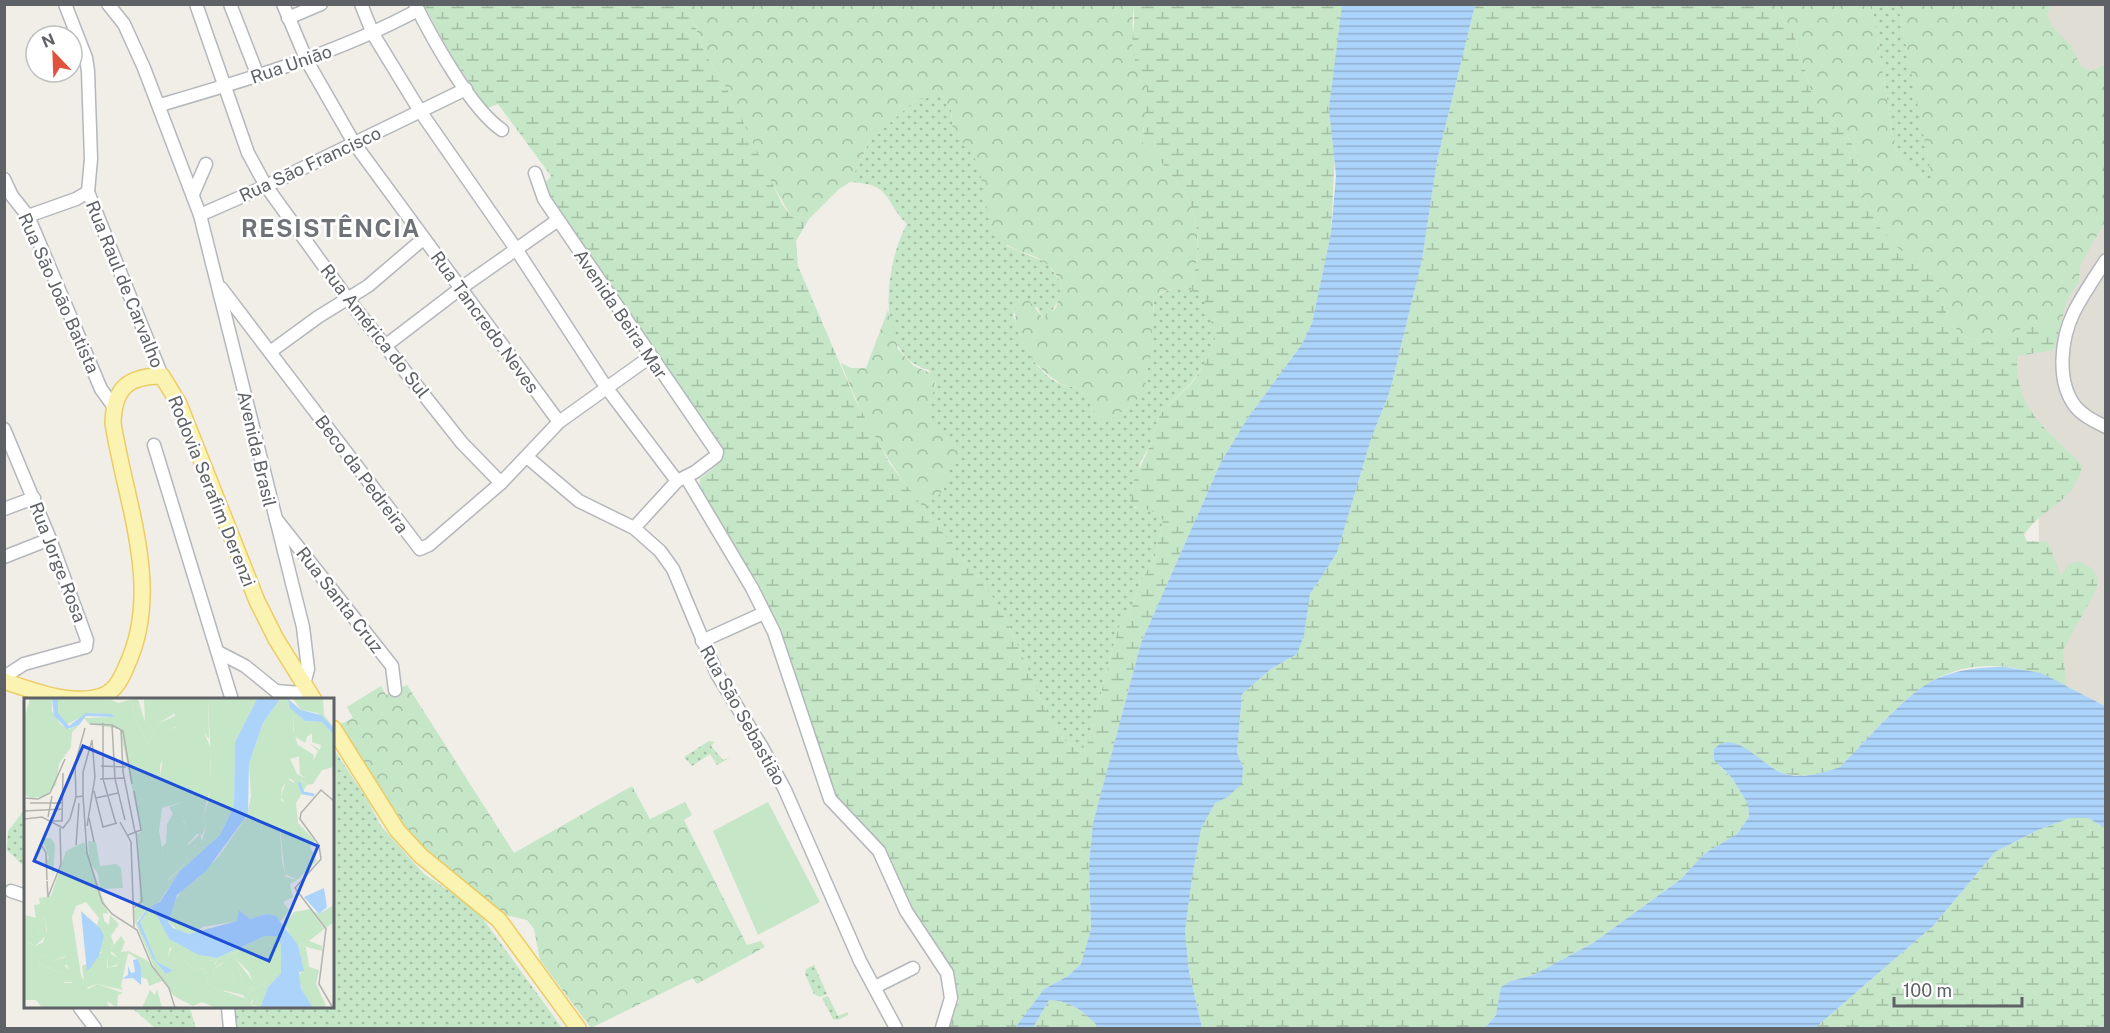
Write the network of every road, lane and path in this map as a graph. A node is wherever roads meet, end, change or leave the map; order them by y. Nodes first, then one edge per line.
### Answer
1 (65, 4) edge
2 (108, 4) edge
3 (196, 4) edge
4 (230, 4) edge
5 (283, 4) edge
6 (321, 4) edge
7 (361, 4) edge
8 (417, 7) edge
9 (288, 18) junction
10 (373, 34) junction
11 (307, 61) junction
12 (258, 76) junction
13 (226, 86) junction
14 (466, 89) junction
15 (160, 105) junction
16 (420, 111) junction
17 (502, 130) dead end
18 (354, 143) junction
19 (206, 164) dead end
20 (535, 173) dead end
21 (4, 179) edge
22 (266, 186) junction
23 (88, 192) junction
24 (194, 197) junction
25 (200, 215) junction
26 (28, 216) junction
27 (558, 220) junction
28 (423, 239) junction
29 (516, 249) junction
30 (2106, 260) edge
31 (218, 285) junction
32 (461, 288) junction
33 (347, 298) junction
34 (386, 346) junction
35 (270, 352) junction
36 (650, 357) junction
37 (162, 376) junction
38 (606, 387) junction
39 (114, 407) junction
40 (559, 422) junction
41 (2106, 427) edge
42 (4, 429) edge
43 (7, 444) edge
44 (154, 445) dead end
45 (527, 457) junction
46 (681, 479) junction
47 (501, 483) junction
48 (34, 498) junction
49 (4, 509) edge
50 (273, 515) junction
51 (634, 528) junction
52 (50, 539) junction
53 (4, 557) edge
54 (764, 613) junction
55 (702, 641) junction
56 (218, 652) junction
57 (4, 679) edge
58 (395, 690) dead end
59 (298, 694) edge
60 (74, 698) edge
61 (99, 698) edge
62 (231, 698) edge
63 (334, 730) edge
64 (12, 891) dead end
65 (24, 895) edge
66 (913, 968) dead end
67 (875, 987) junction
68 (81, 1009) edge
69 (228, 1009) edge
70 (95, 1029) edge
71 (231, 1029) edge
72 (578, 1029) edge
73 (896, 1029) edge
74 (942, 1029) edge

1 - 23 street
2 - 15 street
3 - 13 street, Rua América do Sul
4 - 12 street
5 - 9 street, Rua Tancredo Neves
6 - 9 street
7 - 10 street
8 - 10 street, Rua União
8 - 14 street
9 - 11 street, Rua Tancredo Neves
10 - 11 street, Rua União
10 - 16 street
11 - 12 street, Rua União
11 - 18 street, Rua Tancredo Neves
12 - 13 street, Rua União
13 - 15 street, Rua União
13 - 22 street, Rua América do Sul
14 - 16 street, Rua São Francisco
14 - 17 street
15 - 24 street
16 - 18 street, Rua São Francisco
16 - 29 street
18 - 22 street, Rua São Francisco
18 - 28 street, Rua Tancredo Neves
19 - 24 street
20 - 27 street, Avenida Beira Mar
21 - 26 street, Rua São João Batista
22 - 25 street, Rua São Francisco
22 - 33 street, Rua América do Sul
23 - 26 street
23 - 37 street, Rua Raul de Carvalho
24 - 25 street, Avenida Brasil
25 - 31 street, Avenida Brasil
26 - 39 street, Rua São João Batista
27 - 29 street
27 - 36 street, Avenida Beira Mar
28 - 32 street, Rua Tancredo Neves
28 - 33 street
29 - 32 street
29 - 38 street
30 - 41 street
31 - 35 street, Beco da Pedreira
31 - 50 street, Avenida Brasil
32 - 34 street
32 - 40 street, Rua Tancredo Neves
33 - 34 street, Rua América do Sul
33 - 35 street
34 - 47 street, Rua América do Sul
35 - 47 street, Beco da Pedreira
36 - 38 street, Beco da Pedreira
36 - 46 street, Avenida Beira Mar
37 - 39 main road, Rodovia Serafim Derenzi
37 - 59 main road, Rodovia Serafim Derenzi
38 - 40 street, Beco da Pedreira
38 - 46 street
39 - 61 main road
40 - 45 street, Beco da Pedreira
42 - 43 street, Rua Jorge Rosa
43 - 48 street, Rua Jorge Rosa
44 - 56 street
45 - 47 street, Beco da Pedreira
45 - 51 street, Rua São Sebastião
46 - 51 street
46 - 54 street
48 - 49 street
48 - 52 street, Rua Jorge Rosa
50 - 58 street, Rua Santa Cruz
50 - 59 street, Avenida Brasil
51 - 55 street, Rua São Sebastião
52 - 53 street
52 - 57 street, Rua Jorge Rosa
54 - 55 street
54 - 74 street
55 - 67 street, Rua São Sebastião
56 - 59 street
56 - 62 street
57 - 60 main road
63 - 72 main road
64 - 65 street
66 - 67 street
67 - 73 street, Rua São Sebastião
68 - 70 street
69 - 71 street

